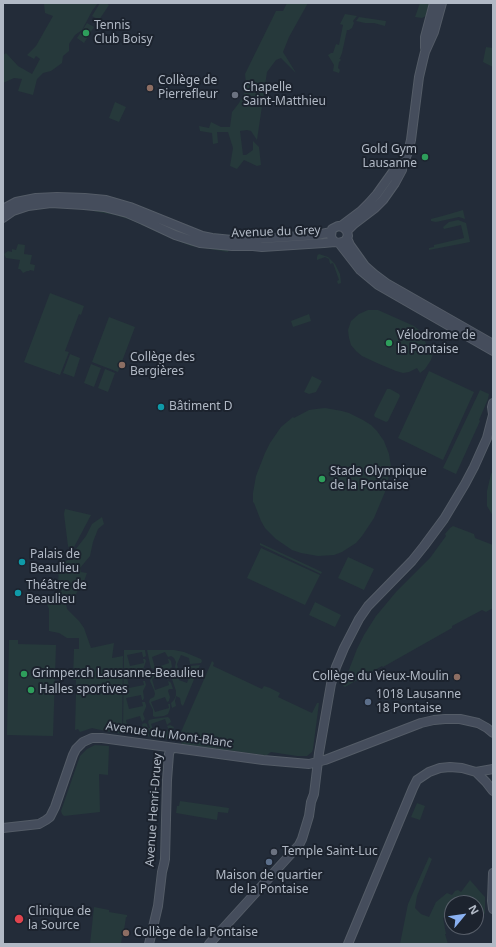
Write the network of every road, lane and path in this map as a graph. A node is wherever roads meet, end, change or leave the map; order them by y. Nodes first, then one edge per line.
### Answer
1 (434, 3) edge
2 (442, 3) edge
3 (425, 52) junction
4 (57, 200) junction
5 (3, 209) edge
6 (3, 218) edge
7 (331, 232) junction
8 (345, 232) junction
9 (337, 242) junction
10 (493, 344) edge
11 (493, 351) edge
12 (493, 403) edge
13 (493, 415) edge
14 (493, 733) edge
15 (320, 743) junction
16 (171, 748) junction
17 (336, 755) junction
18 (317, 762) junction
19 (493, 770) edge
20 (476, 772) junction
21 (493, 791) edge
22 (3, 828) edge
23 (493, 873) edge
24 (493, 909) edge
25 (149, 944) edge
26 (208, 944) edge
27 (348, 944) edge

1 - 3 street
2 - 3 street
3 - 8 street
4 - 5 street
4 - 6 street
4 - 7 street, Avenue du Grey
4 - 9 street, Avenue du Grey
7 - 8 street
7 - 9 street
8 - 9 street
8 - 10 street
9 - 11 street
12 - 13 street
13 - 15 street
14 - 17 street, Avenue du Mont-Blanc
15 - 17 street
15 - 18 street
16 - 18 street, Avenue du Mont-Blanc
16 - 22 street, Avenue du Mont-Blanc
16 - 25 street, Avenue Henri-Druey
17 - 18 street, Avenue du Mont-Blanc
18 - 26 street
19 - 20 street
20 - 21 street
20 - 27 street
23 - 24 street

